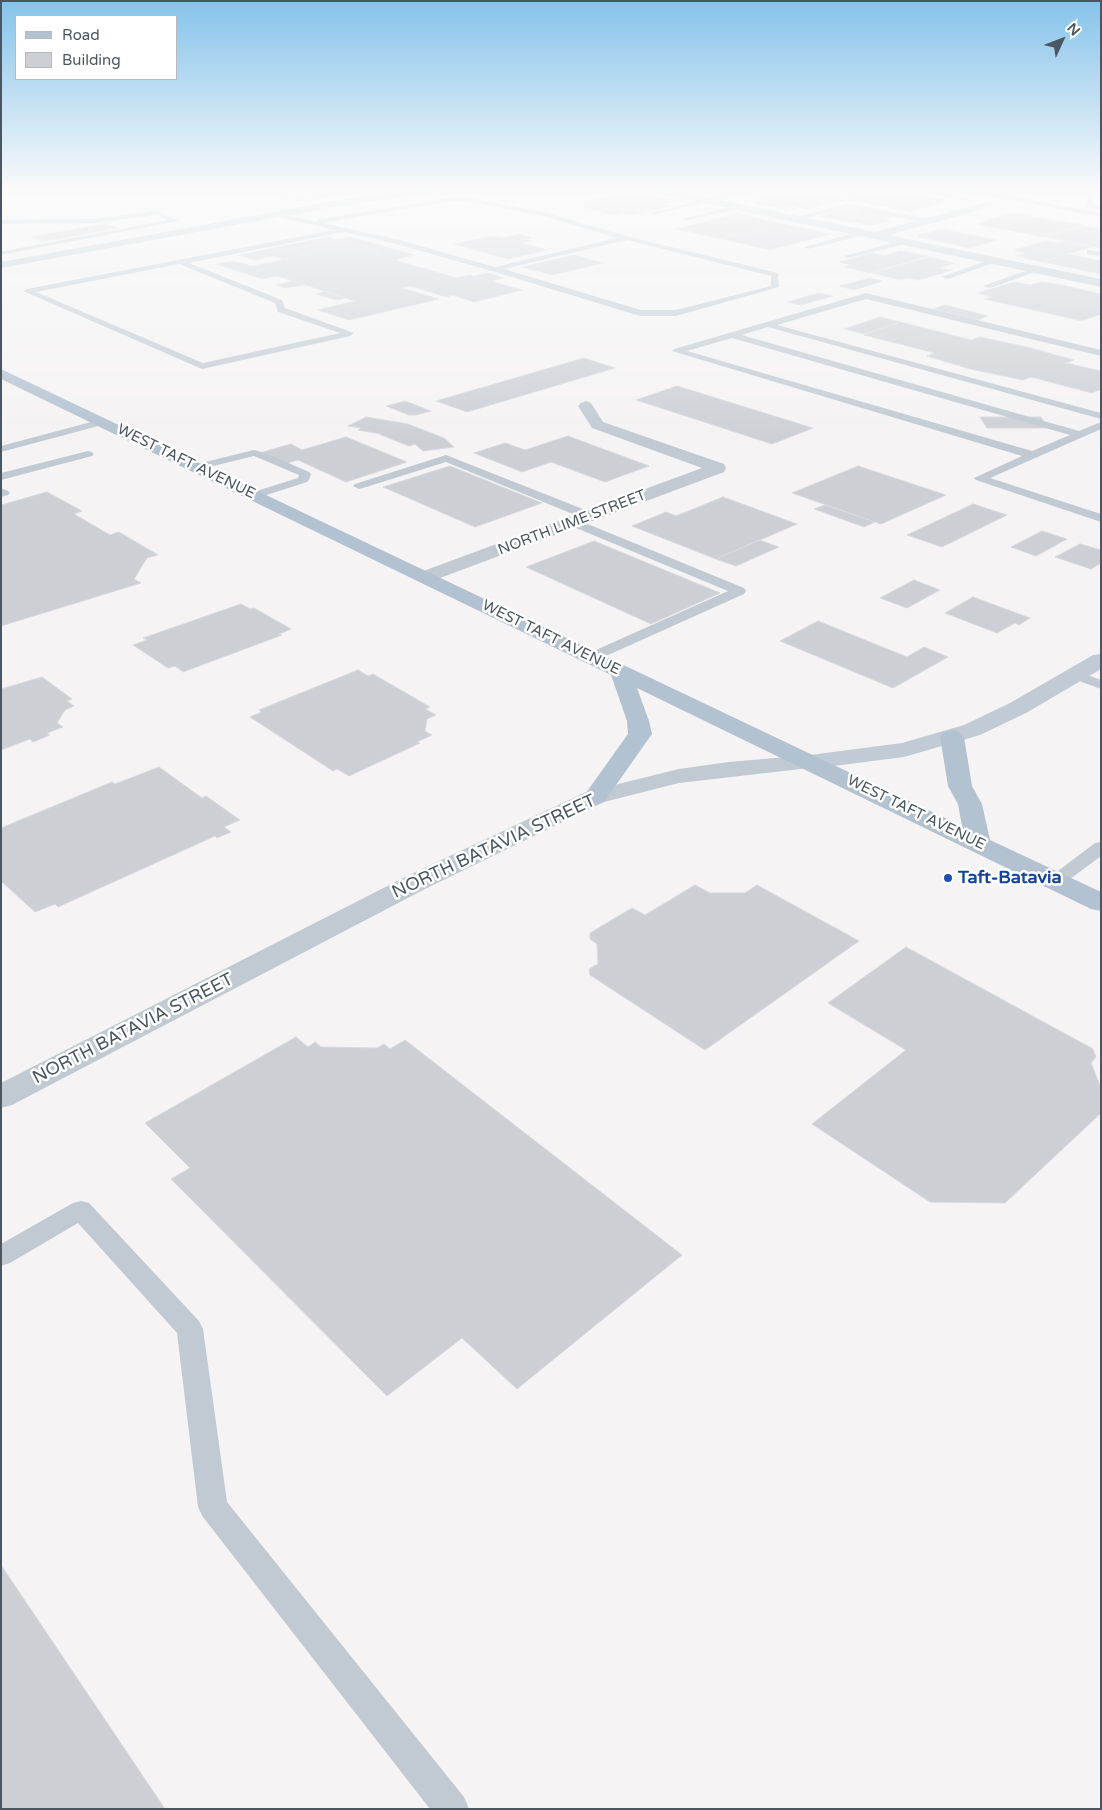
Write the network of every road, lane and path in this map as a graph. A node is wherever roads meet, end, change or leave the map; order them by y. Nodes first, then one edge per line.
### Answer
1 (125, 272) edge
2 (206, 272) edge
3 (506, 272) edge
4 (765, 272) edge
5 (959, 272) edge
6 (1029, 272) edge
7 (1049, 272) edge
8 (945, 277) dead end
9 (1101, 283) edge
10 (987, 286) dead end
11 (768, 325) junction
12 (732, 335) junction
13 (1101, 353) edge
14 (1, 374) edge
15 (586, 406) dead end
16 (1101, 416) edge
17 (102, 422) junction
18 (1101, 425) edge
19 (1080, 434) junction
20 (1, 436) edge
21 (16, 445) junction
22 (1, 449) edge
23 (88, 454) dead end
24 (1032, 455) junction
25 (197, 468) junction
26 (1, 477) edge
27 (358, 486) dead end
28 (254, 495) junction
29 (1101, 518) edge
30 (581, 519) junction
31 (426, 577) junction
32 (592, 657) junction
33 (1101, 660) edge
34 (620, 671) junction
35 (1076, 676) junction
36 (1101, 685) edge
37 (952, 737) junction
38 (810, 762) junction
39 (595, 797) junction
40 (978, 843) junction
41 (1101, 847) edge
42 (1056, 881) junction
43 (1101, 903) edge
44 (1, 1097) edge
45 (1, 1256) edge
46 (452, 1809) edge

1 - 2 lane
3 - 4 lane
5 - 8 lane
6 - 10 lane
7 - 9 street
11 - 12 lane
11 - 13 lane
11 - 16 lane
12 - 19 lane
12 - 24 lane
14 - 17 main road, WEST TAFT AVENUE
15 - 30 street, NORTH LIME STREET
17 - 21 lane
17 - 25 main road, WEST TAFT AVENUE
18 - 19 lane
19 - 24 lane
20 - 21 lane
21 - 22 lane
23 - 26 lane
24 - 29 lane
25 - 28 main road, WEST TAFT AVENUE
25 - 28 lane
27 - 30 lane
28 - 31 main road, WEST TAFT AVENUE
30 - 31 street, NORTH LIME STREET
30 - 32 lane
31 - 32 main road, WEST TAFT AVENUE
32 - 34 main road, WEST TAFT AVENUE
33 - 35 main road, NORTH BATAVIA STREET
34 - 38 main road, WEST TAFT AVENUE
34 - 39 main road
35 - 36 lane
35 - 37 main road, NORTH BATAVIA STREET
37 - 38 main road, NORTH BATAVIA STREET
37 - 40 main road
38 - 39 street, NORTH BATAVIA STREET
38 - 40 main road, WEST TAFT AVENUE
39 - 44 street, NORTH BATAVIA STREET
40 - 42 main road, WEST TAFT AVENUE
41 - 42 lane
42 - 43 main road, WEST TAFT AVENUE
45 - 46 lane

